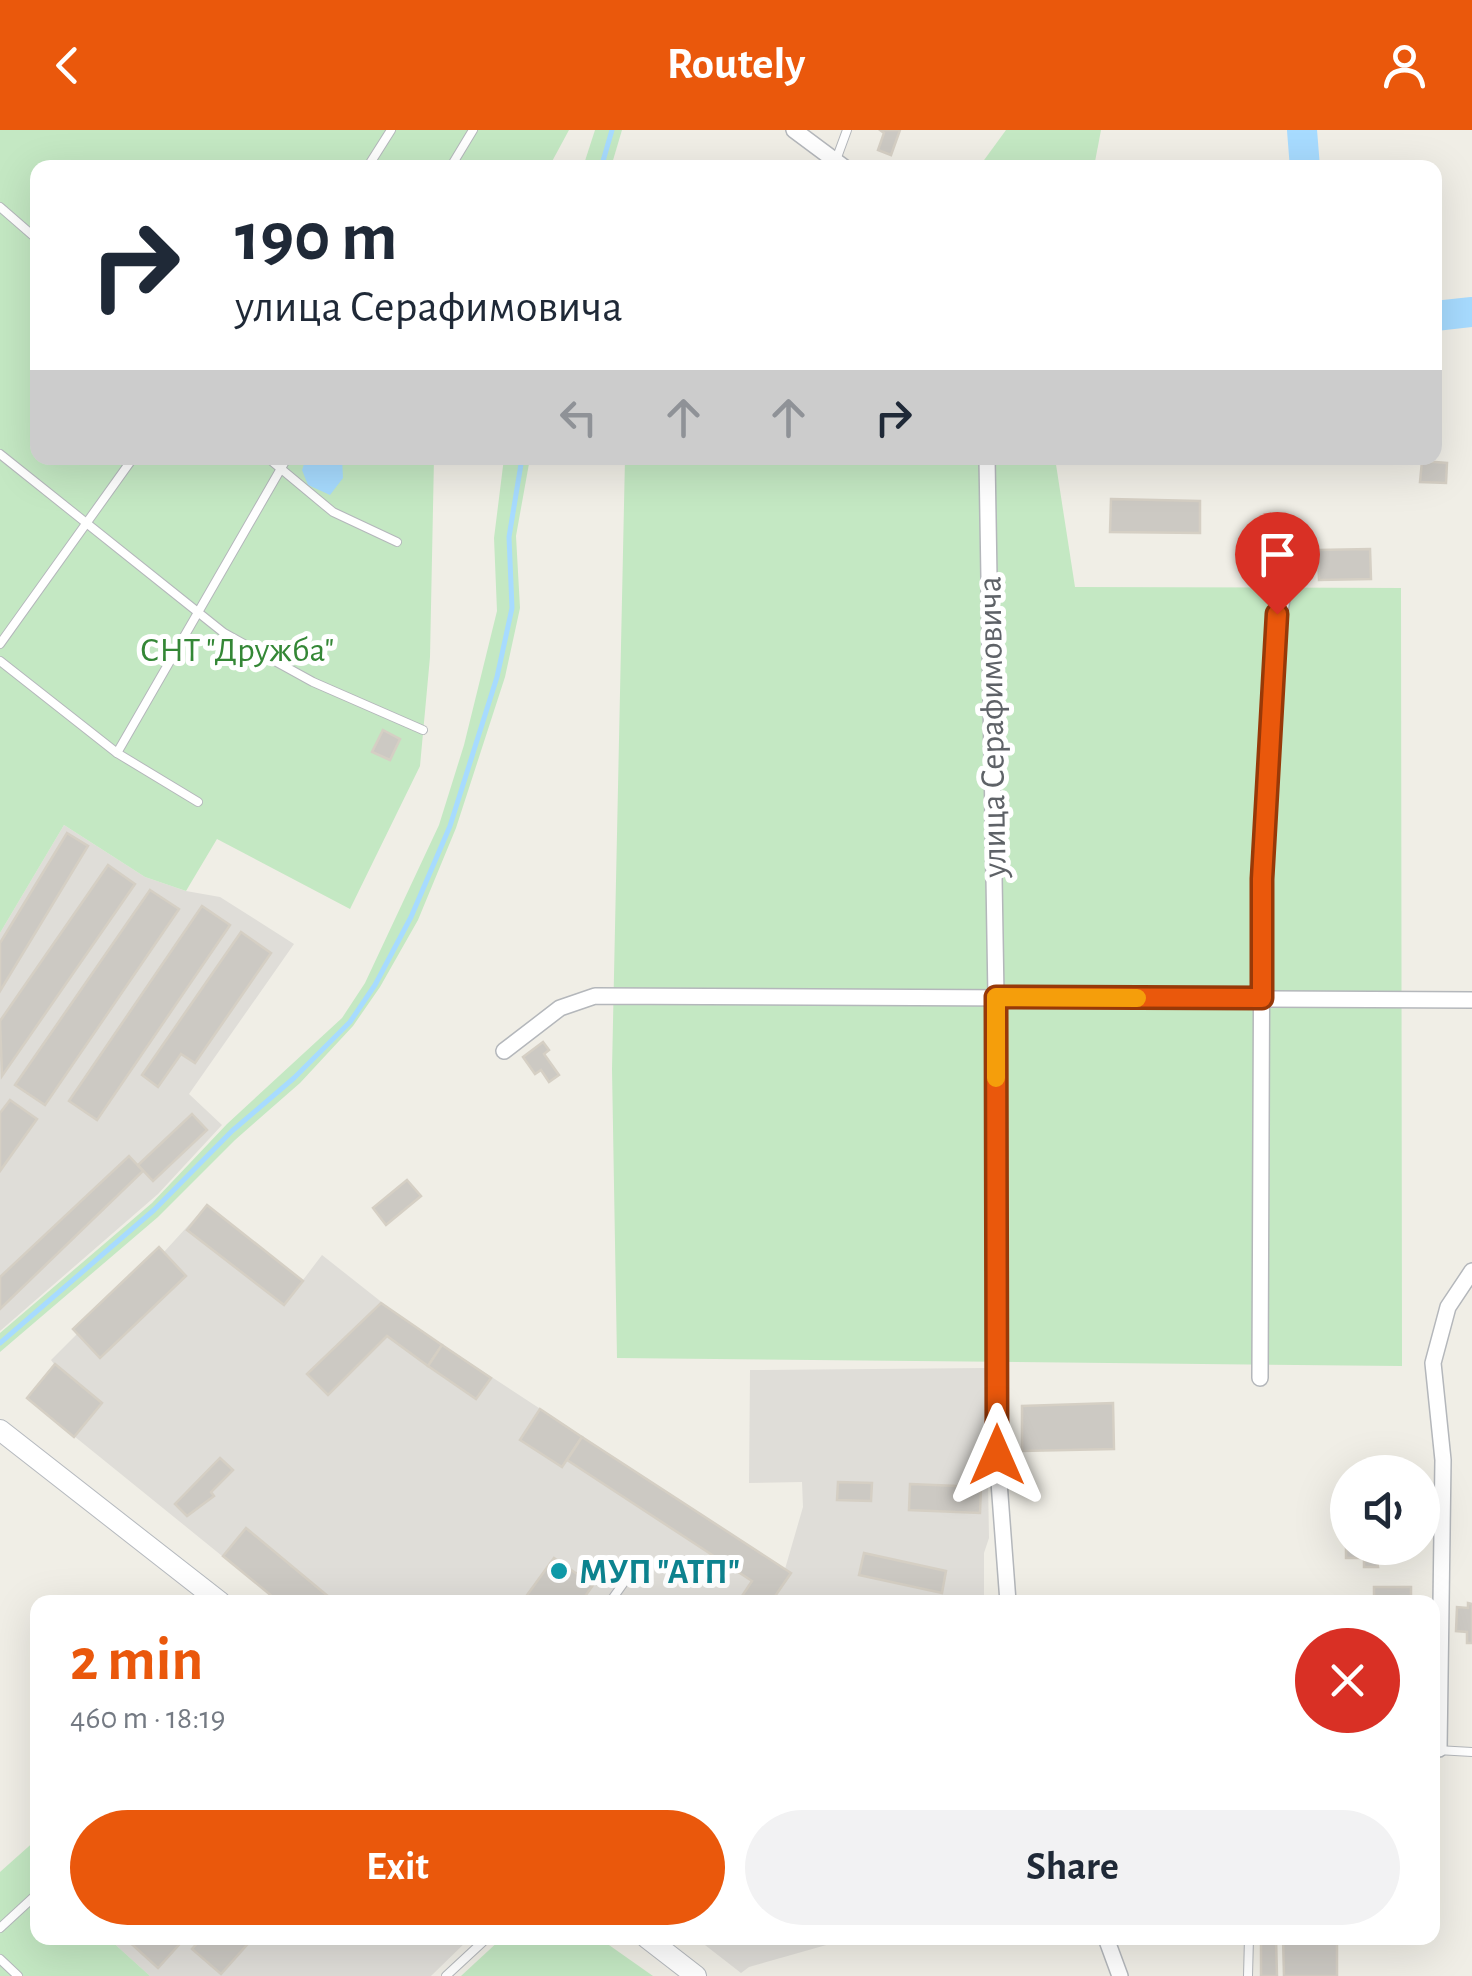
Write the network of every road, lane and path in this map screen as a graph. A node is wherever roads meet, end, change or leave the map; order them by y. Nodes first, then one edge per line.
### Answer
1 (391, 130) edge
2 (472, 130) edge
3 (794, 130) edge
4 (848, 130) edge
5 (372, 160) edge
6 (455, 160) edge
7 (835, 160) edge
8 (841, 160) edge
9 (0, 207) edge
10 (30, 233) edge
11 (0, 454) edge
12 (128, 465) edge
13 (276, 465) edge
14 (284, 465) edge
15 (986, 465) edge
16 (281, 469) junction
17 (86, 522) junction
18 (396, 542) dead end
19 (1286, 576) dead end
20 (198, 612) junction
21 (0, 644) edge
22 (0, 661) edge
23 (422, 730) dead end
24 (117, 752) junction
25 (198, 802) dead end
26 (996, 997) junction
27 (1262, 998) junction
28 (1472, 1000) edge
29 (504, 1050) dead end
30 (1472, 1271) edge
31 (1260, 1378) dead end
32 (0, 1430) edge
33 (640, 1560) dead end
34 (211, 1595) edge
35 (615, 1595) edge
36 (1007, 1595) edge
37 (1440, 1595) edge
38 (1440, 1750) edge
39 (1472, 1752) edge
40 (30, 1900) edge
41 (0, 1928) edge
42 (479, 1945) edge
43 (656, 1945) edge
44 (1109, 1945) edge
45 (1248, 1945) edge
46 (0, 1959) edge
47 (18, 1976) edge
48 (446, 1976) edge
49 (696, 1976) edge
50 (1120, 1976) edge
51 (1248, 1976) edge

1 - 5 lane
2 - 6 lane
3 - 7 street
4 - 8 lane
9 - 10 lane
11 - 17 lane
12 - 17 lane
13 - 16 lane
14 - 16 lane
15 - 26 street, улица Серафимовича
16 - 18 lane
16 - 20 lane
17 - 20 lane
17 - 21 lane
19 - 27 street
20 - 23 lane
20 - 24 lane
22 - 24 lane
24 - 25 lane
26 - 27 street
26 - 29 street
26 - 36 street, улица Серафимовича
27 - 28 street
27 - 31 street
30 - 37 street
32 - 34 main road
33 - 35 lane
38 - 39 lane
40 - 41 lane
42 - 48 lane
43 - 49 main road
44 - 50 street
45 - 51 lane
46 - 47 lane

